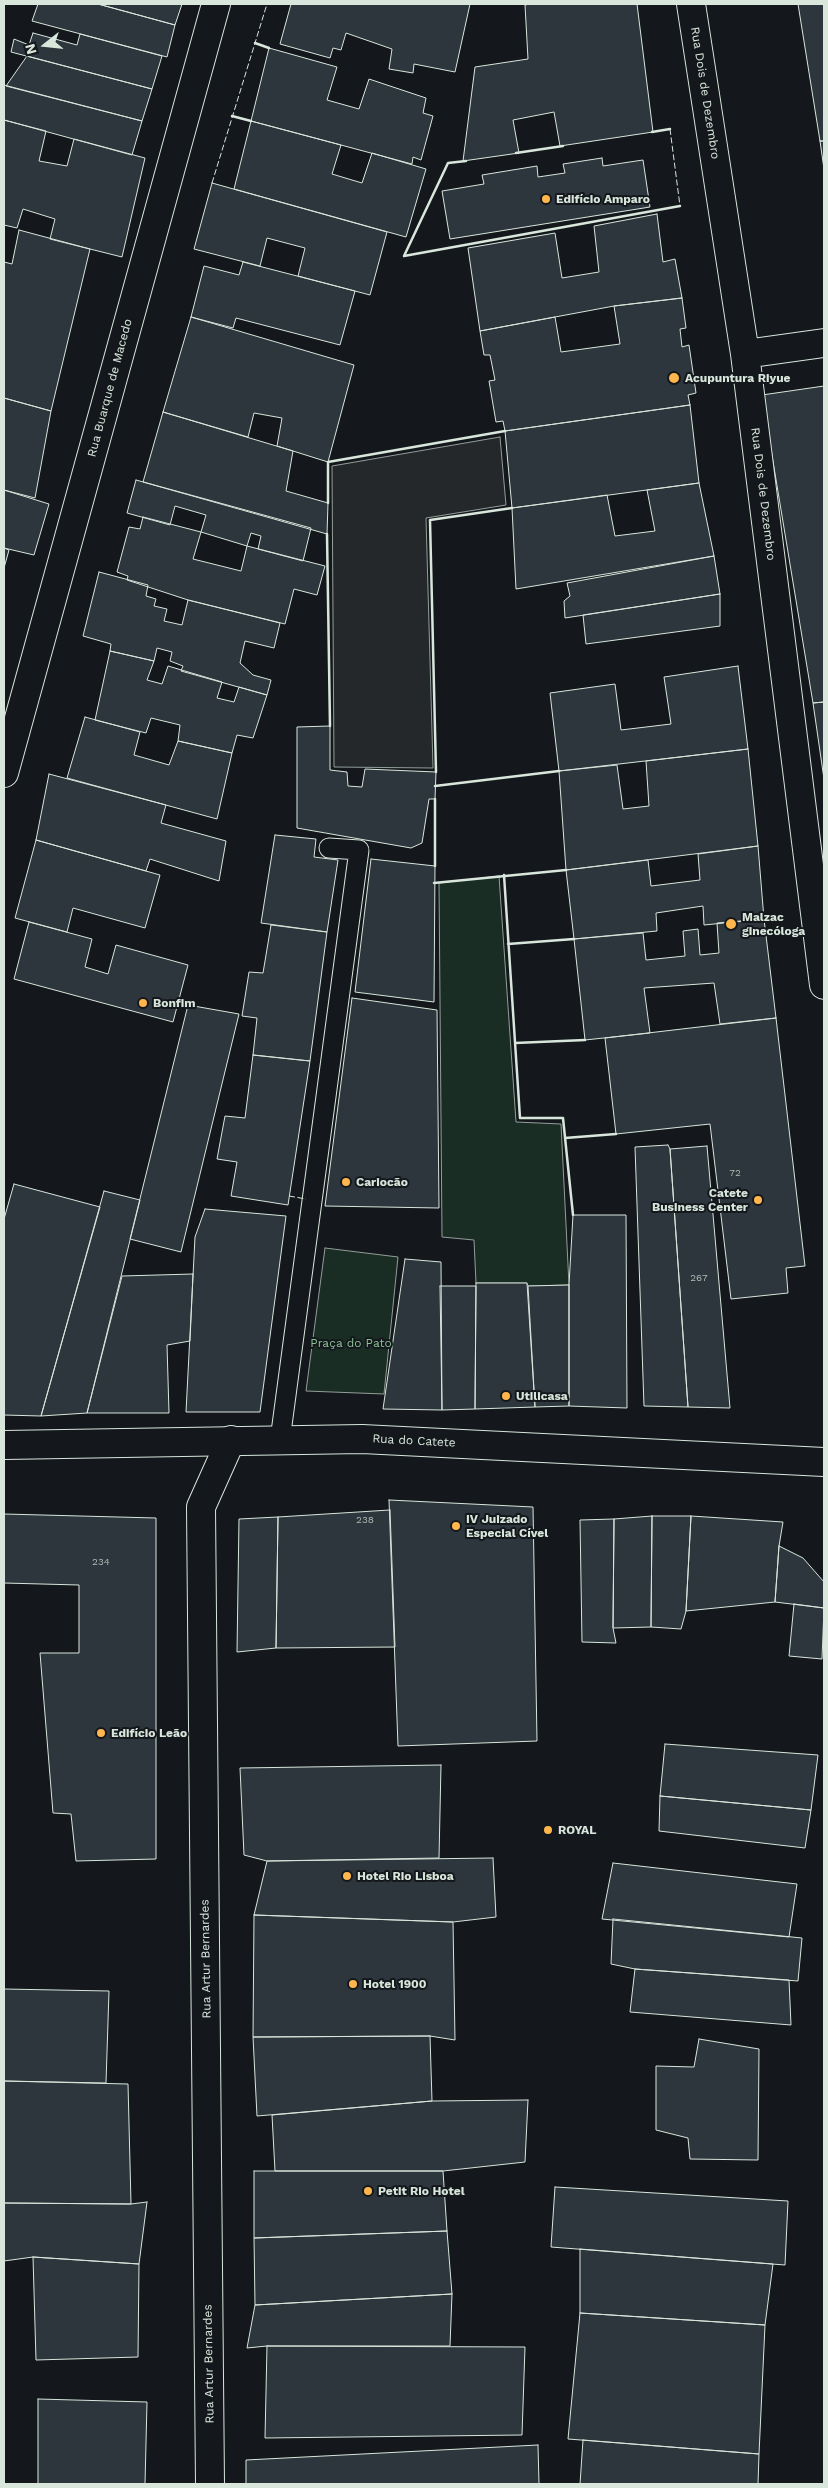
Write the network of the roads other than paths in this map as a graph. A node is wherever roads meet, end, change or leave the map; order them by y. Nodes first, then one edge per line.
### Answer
1 (216, 4) edge
2 (691, 4) edge
3 (824, 343) edge
4 (745, 354) junction
5 (4, 773) edge
6 (329, 848) dead end
7 (824, 985) edge
8 (231, 1440) junction
9 (280, 1440) junction
10 (4, 1445) edge
11 (824, 1462) edge
12 (210, 2484) edge

1 - 5 street, Rua Buarque de Macedo
2 - 4 street, Rua Dois de Dezembro
3 - 4 street
4 - 7 street, Rua Dois de Dezembro
6 - 9 lane
8 - 9 street, Rua do Catete
8 - 10 street, Rua do Catete
8 - 12 street, Rua Artur Bernardes
9 - 11 street, Rua do Catete

